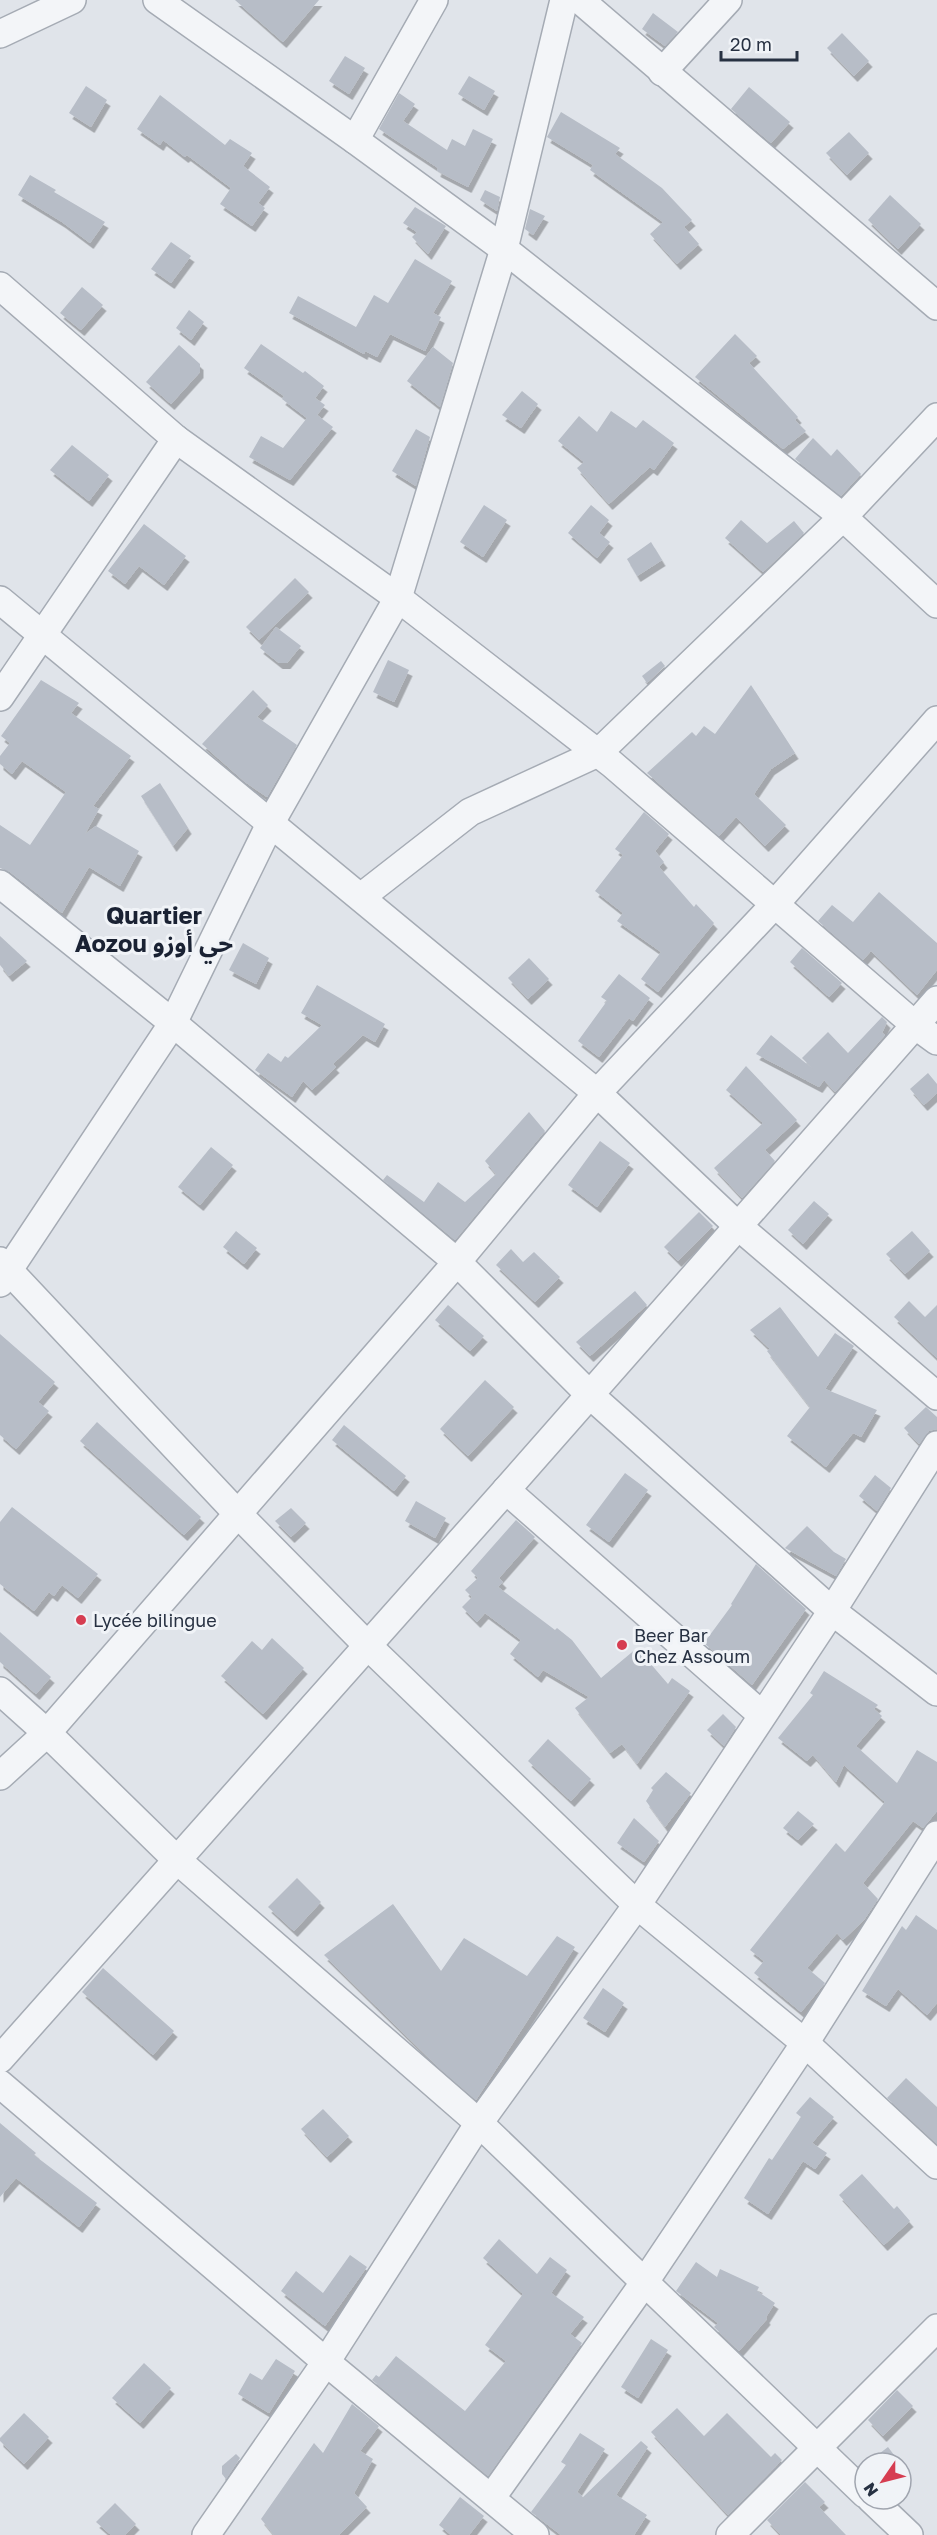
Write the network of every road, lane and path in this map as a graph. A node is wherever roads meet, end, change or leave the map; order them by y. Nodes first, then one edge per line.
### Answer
1 (72, 0) edge
2 (157, 0) edge
3 (434, 0) edge
4 (564, 0) edge
5 (580, 0) edge
6 (728, 0) edge
7 (0, 34) edge
8 (662, 72) junction
9 (355, 140) junction
10 (504, 249) junction
11 (0, 286) edge
12 (937, 306) edge
13 (937, 417) edge
14 (176, 439) junction
15 (843, 517) junction
16 (398, 598) junction
17 (0, 600) edge
18 (937, 604) edge
19 (43, 635) junction
20 (0, 697) edge
21 (937, 720) edge
22 (598, 753) junction
23 (272, 822) junction
24 (0, 884) edge
25 (361, 897) junction
26 (775, 904) junction
27 (937, 1000) edge
28 (173, 1023) junction
29 (915, 1025) junction
30 (937, 1041) edge
31 (597, 1093) junction
32 (738, 1227) junction
33 (457, 1262) junction
34 (3, 1271) edge
35 (590, 1395) junction
36 (937, 1396) edge
37 (937, 1444) edge
38 (507, 1490) junction
39 (237, 1513) junction
40 (832, 1611) junction
41 (368, 1646) junction
42 (0, 1691) edge
43 (937, 1692) edge
44 (762, 1715) junction
45 (47, 1733) junction
46 (0, 1776) edge
47 (937, 1835) edge
48 (177, 1860) junction
49 (637, 1905) junction
50 (805, 2043) junction
51 (0, 2059) edge
52 (0, 2084) edge
53 (479, 2123) junction
54 (937, 2165) edge
55 (644, 2283) junction
56 (937, 2328) edge
57 (326, 2362) junction
58 (817, 2449) junction
59 (853, 2483) edge
60 (492, 2497) junction
61 (884, 2511) edge
62 (206, 2535) edge
63 (535, 2535) edge
64 (730, 2535) edge
65 (909, 2535) edge

1 - 7 street
2 - 9 street
3 - 9 street
4 - 10 street
5 - 8 street
6 - 8 street
8 - 12 street
9 - 10 street
10 - 15 street
10 - 16 street
11 - 14 street
13 - 15 street
14 - 16 street
14 - 19 street
15 - 18 street
15 - 22 street
16 - 22 street
16 - 23 street
17 - 19 street
19 - 20 street
19 - 23 street
21 - 26 street
22 - 25 street
22 - 26 street
23 - 25 street
23 - 28 street
24 - 28 street
25 - 31 street
26 - 29 street
26 - 31 street
27 - 29 street
28 - 33 street
28 - 34 street
29 - 30 street
29 - 32 street
31 - 32 street
31 - 33 street
32 - 35 street
32 - 36 street
33 - 35 street
33 - 39 street
34 - 39 street
35 - 38 street
35 - 40 street
37 - 40 street
38 - 41 street
38 - 44 street
39 - 41 street
39 - 45 street
40 - 43 street
40 - 44 street
41 - 48 street
41 - 49 street
42 - 45 street
44 - 49 street
45 - 46 street
45 - 48 street
47 - 50 street
48 - 51 street
48 - 53 street
49 - 50 street
49 - 53 street
50 - 54 street
50 - 55 street
52 - 57 street
53 - 55 street
53 - 57 street
55 - 58 street
55 - 60 street
56 - 58 street
57 - 60 street
57 - 62 street
58 - 59 street
58 - 64 street
60 - 63 street
61 - 65 street

